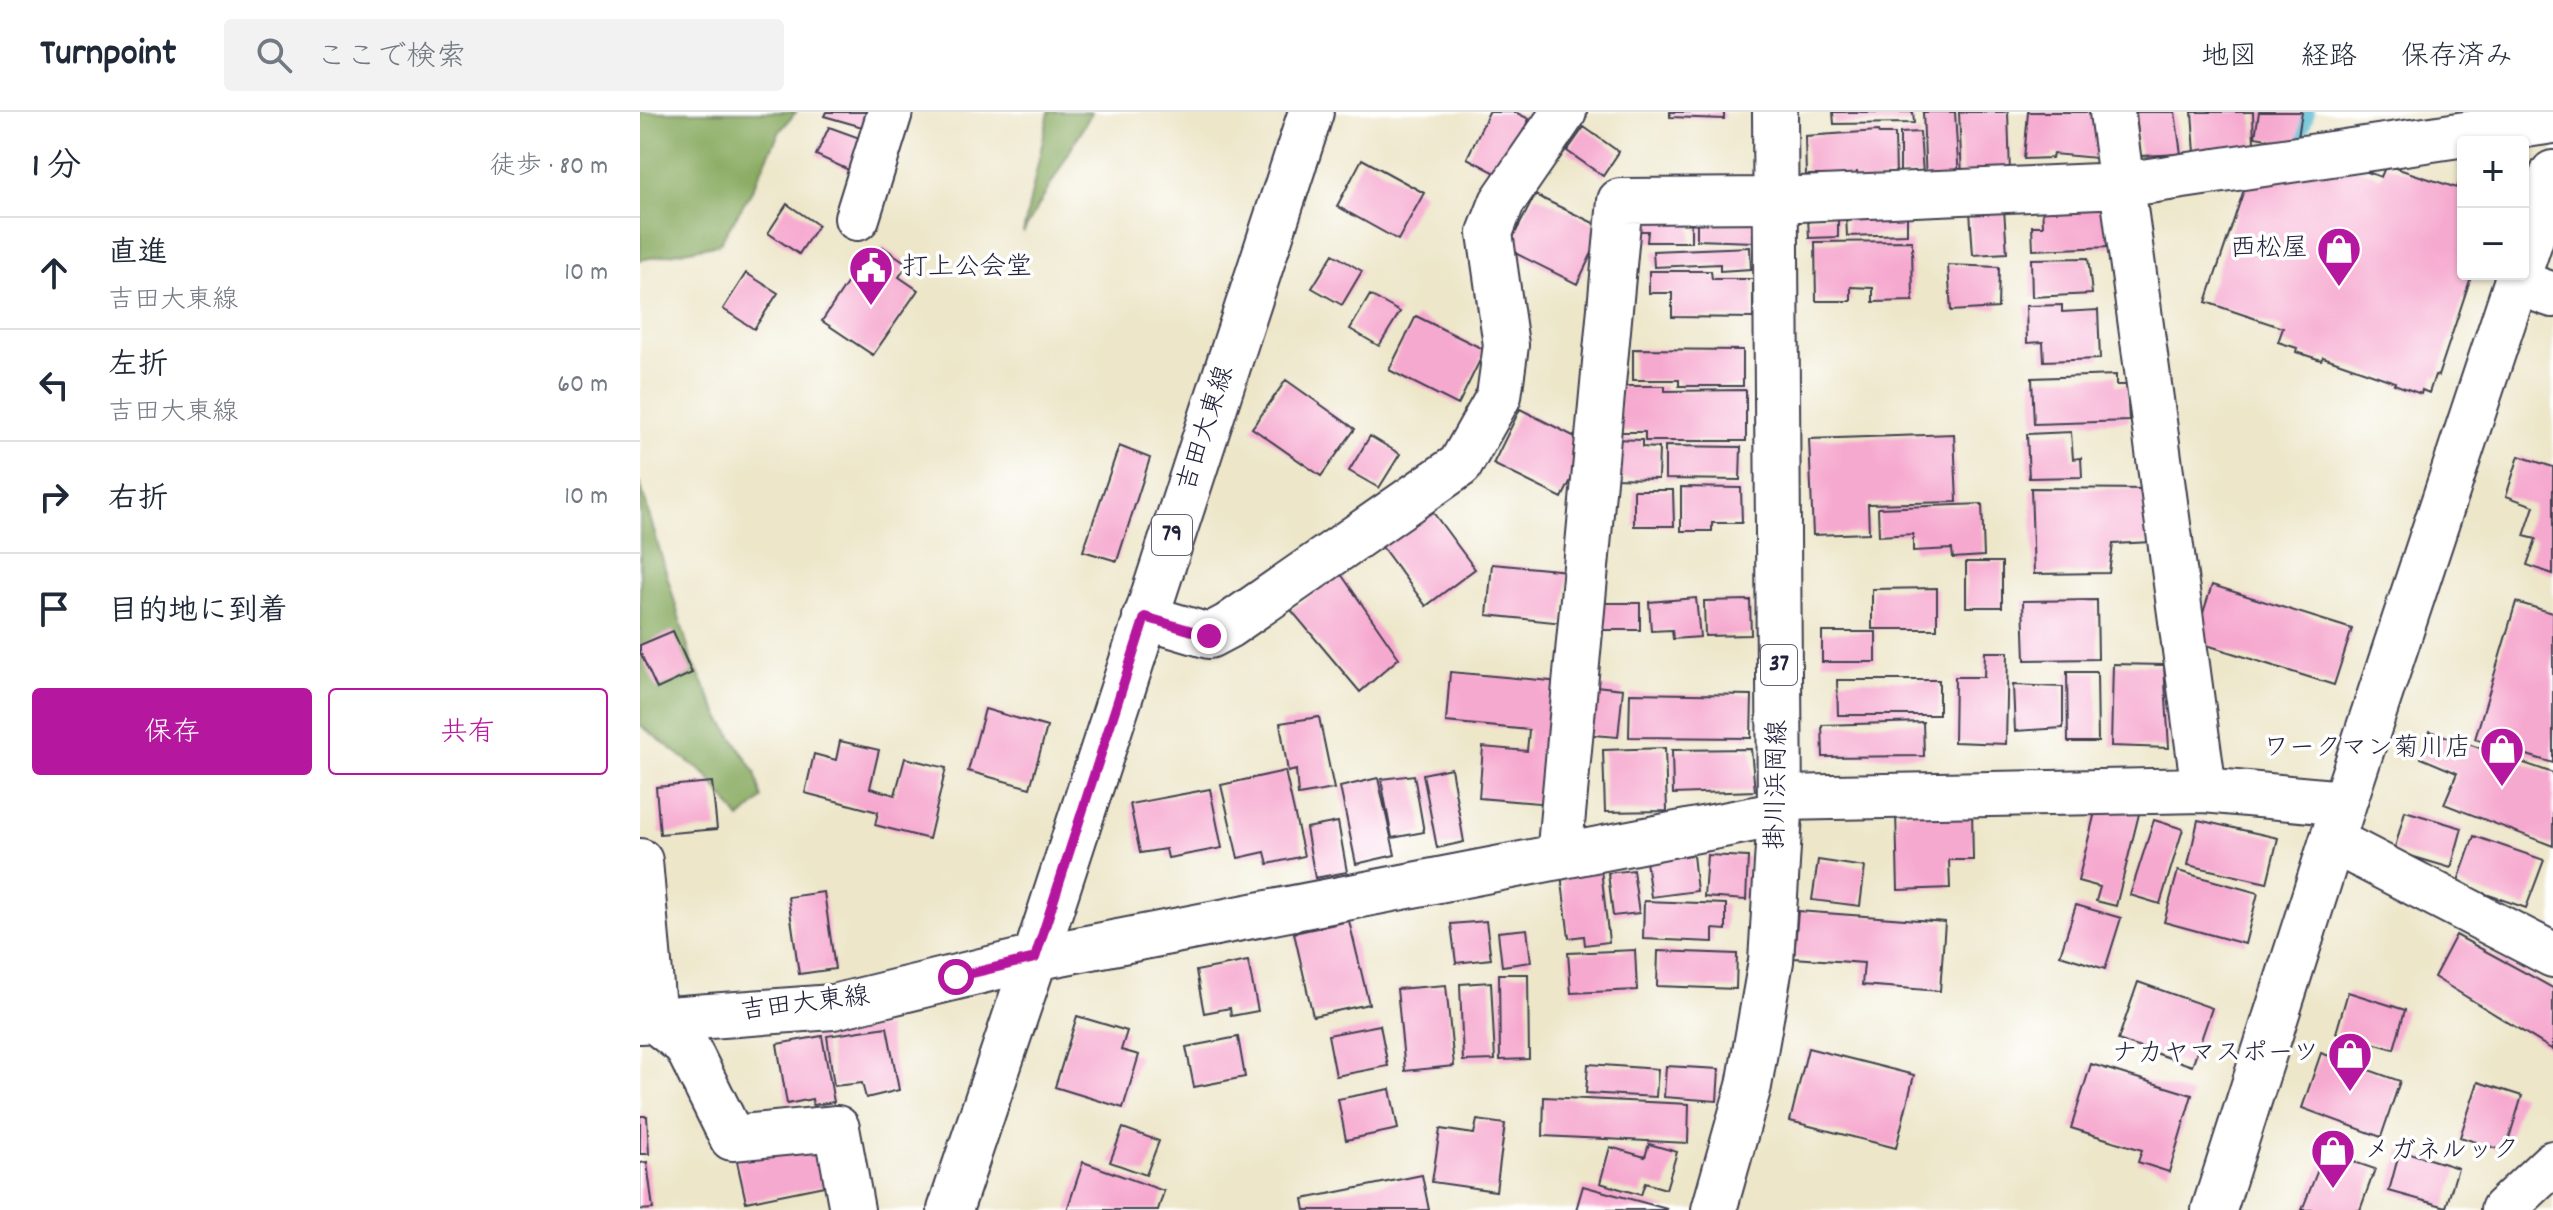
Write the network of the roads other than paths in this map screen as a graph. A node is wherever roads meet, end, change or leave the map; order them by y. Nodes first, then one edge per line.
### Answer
1 (890, 112) edge
2 (1311, 112) edge
3 (1564, 112) edge
4 (1775, 112) edge
5 (2112, 112) edge
6 (2553, 121) edge
7 (2553, 173) edge
8 (2122, 185) junction
9 (1776, 200) junction
10 (857, 218) dead end
11 (2529, 274) edge
12 (2527, 280) edge
13 (1145, 617) junction
14 (2204, 790) junction
15 (1780, 806) junction
16 (2339, 822) junction
17 (1559, 857) junction
18 (640, 861) edge
19 (2553, 955) edge
20 (1035, 958) junction
21 (647, 1021) edge
22 (2553, 1163) edge
23 (852, 1210) edge
24 (950, 1210) edge
25 (1714, 1210) edge
26 (2214, 1210) edge
27 (2503, 1210) edge

1 - 10 street
2 - 13 street, 吉田大東線 / 79
3 - 13 street
4 - 9 street, 掛川浜岡線 / 37
5 - 8 street
6 - 8 street
7 - 11 street
8 - 9 street
8 - 14 street
9 - 15 street, 掛川浜岡線 / 37
9 - 17 street
12 - 16 street
13 - 20 street, 吉田大東線 / 79
14 - 15 street
14 - 16 street
15 - 17 street
15 - 25 street, 掛川浜岡線 / 37
16 - 19 street
16 - 26 street
17 - 20 street
18 - 21 street
20 - 21 street, 吉田大東線
20 - 24 street
21 - 23 street
22 - 27 street

